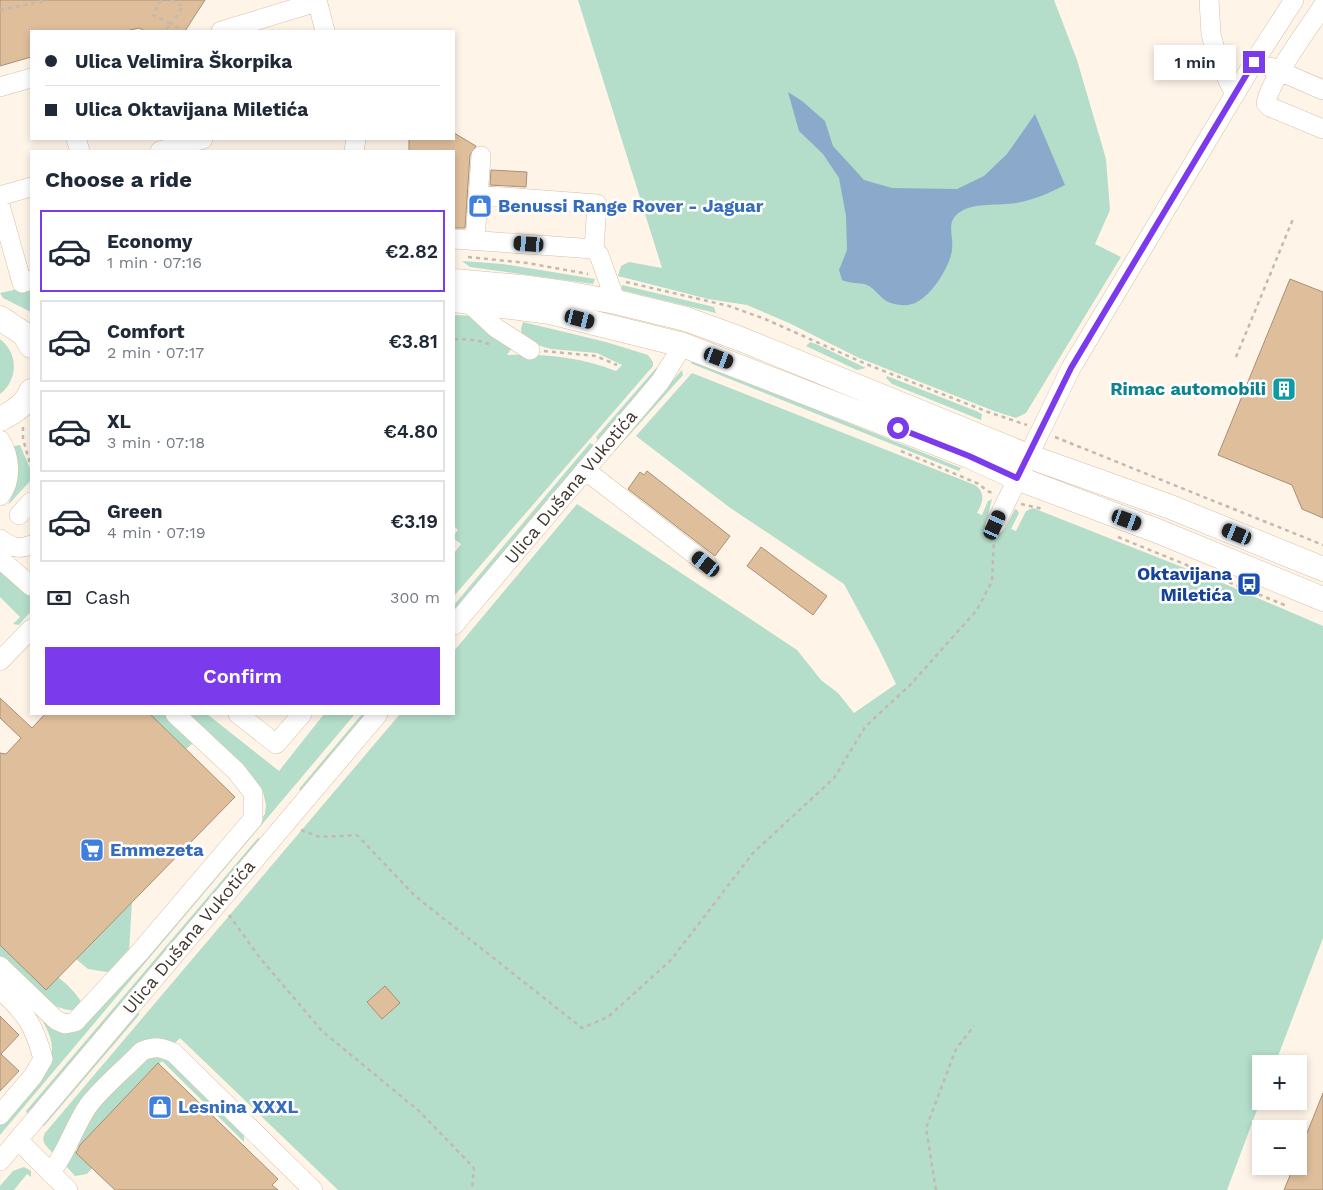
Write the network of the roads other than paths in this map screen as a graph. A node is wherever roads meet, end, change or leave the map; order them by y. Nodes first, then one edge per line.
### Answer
1 (1209, 0) edge
2 (1294, 0) edge
3 (317, 1) edge
4 (1323, 6) edge
5 (224, 30) edge
6 (326, 30) edge
7 (1254, 62) junction
8 (1281, 71) junction
9 (30, 78) edge
10 (0, 87) edge
11 (1323, 90) edge
12 (1235, 95) junction
13 (1323, 129) edge
14 (199, 140) edge
15 (164, 150) edge
16 (481, 156) dead end
17 (30, 187) edge
18 (478, 195) junction
19 (0, 196) edge
20 (0, 205) edge
21 (455, 240) edge
22 (475, 240) junction
23 (594, 249) junction
24 (27, 282) edge
25 (457, 288) edge
26 (616, 302) junction
27 (524, 308) junction
28 (0, 318) edge
29 (29, 337) edge
30 (514, 340) junction
31 (683, 344) junction
32 (530, 350) dead end
33 (30, 393) edge
34 (4, 417) edge
35 (2, 443) edge
36 (1028, 456) junction
37 (585, 470) junction
38 (1017, 478) junction
39 (0, 496) edge
40 (995, 525) road end
41 (0, 539) edge
42 (30, 545) edge
43 (0, 559) edge
44 (706, 564) dead end
45 (1323, 569) edge
46 (30, 585) edge
47 (1323, 599) edge
48 (455, 624) edge
49 (30, 630) edge
50 (0, 662) edge
51 (176, 715) edge
52 (239, 715) edge
53 (301, 715) edge
54 (377, 715) edge
55 (0, 966) edge
56 (0, 989) edge
57 (0, 1115) edge
58 (18, 1140) junction
59 (0, 1161) edge
60 (50, 1173) junction
61 (68, 1190) edge
62 (313, 1190) edge

1 - 12 street
2 - 7 street
3 - 5 street
3 - 6 street
4 - 8 street
7 - 8 street
7 - 12 street
8 - 11 street
8 - 13 street
9 - 10 street
12 - 36 street
14 - 15 street
16 - 18 street
17 - 19 street
18 - 22 street
18 - 23 street
20 - 24 street
21 - 22 street
22 - 23 street
23 - 26 street
25 - 26 main road
25 - 27 main road
25 - 30 street
26 - 36 main road
27 - 30 street
27 - 31 main road
28 - 29 main road
30 - 32 street
31 - 37 street, Ulica Dušana Vukotića
31 - 38 main road
33 - 34 main road
34 - 35 street
35 - 39 street
36 - 38 street
36 - 45 main road
37 - 44 street
37 - 48 street, Ulica Dušana Vukotića
38 - 40 street
38 - 47 main road
41 - 42 street
43 - 46 street
49 - 50 street
51 - 55 street
52 - 53 street
54 - 58 street, Ulica Dušana Vukotića
56 - 57 street
58 - 59 street, Ulica Dušana Vukotića
58 - 60 street
60 - 61 street
60 - 62 street

